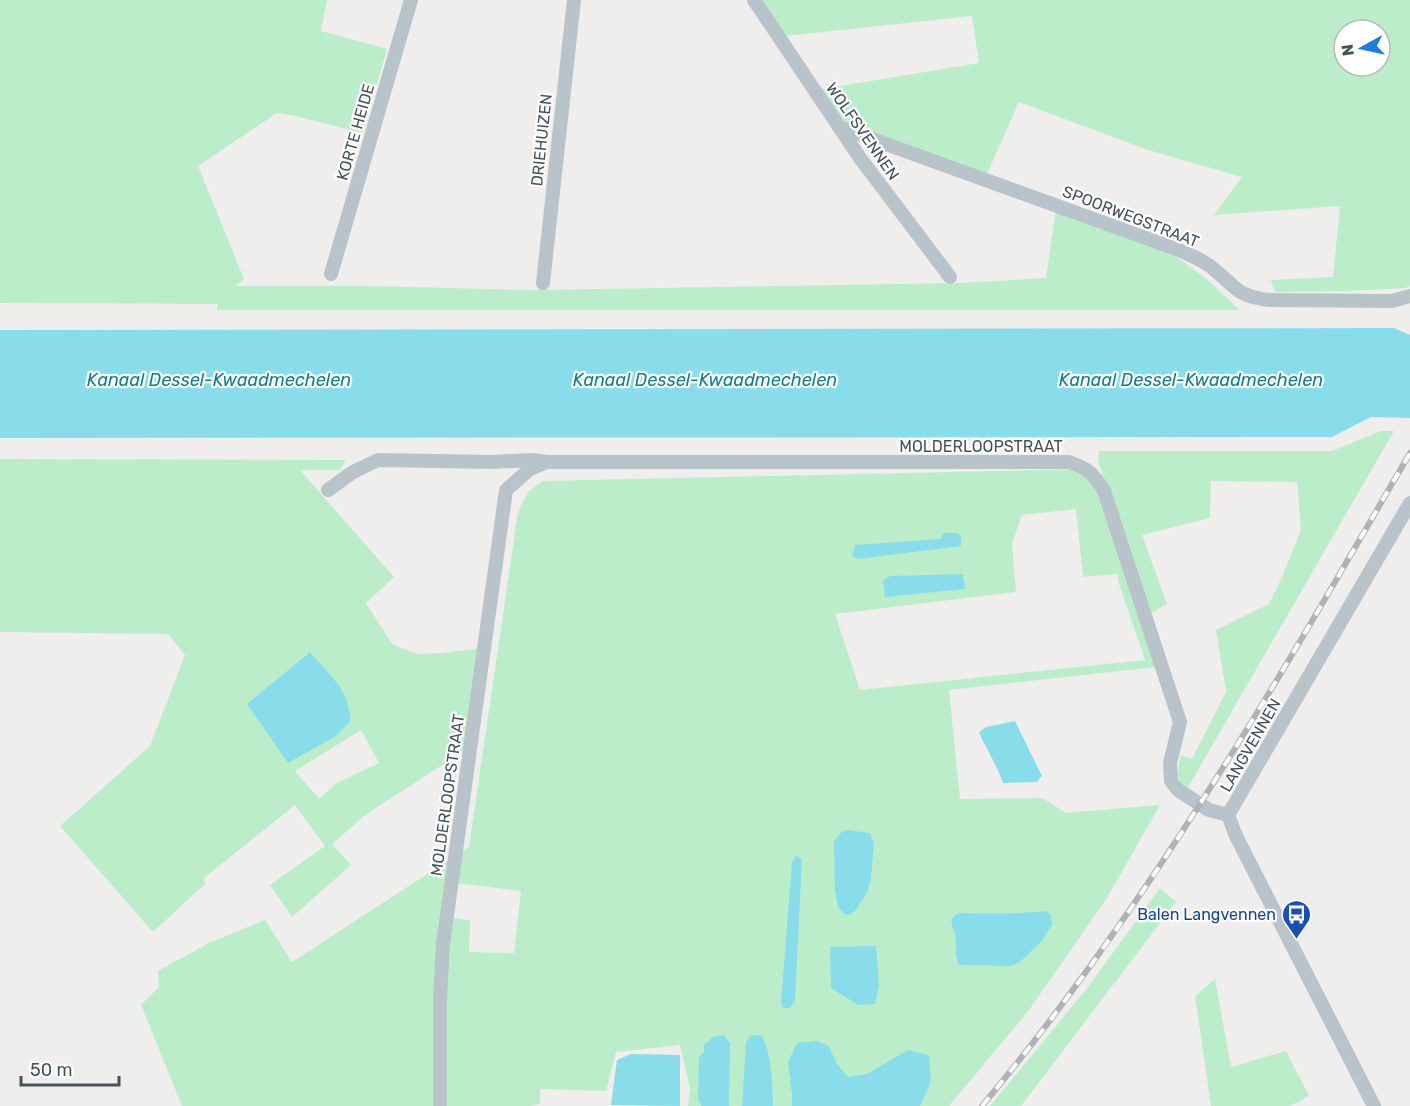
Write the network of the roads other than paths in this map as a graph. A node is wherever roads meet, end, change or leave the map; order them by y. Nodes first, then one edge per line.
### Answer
1 (411, 0) edge
2 (574, 0) edge
3 (754, 0) edge
4 (839, 127) junction
5 (331, 274) dead end
6 (950, 277) dead end
7 (543, 283) dead end
8 (1410, 296) edge
9 (492, 462) junction
10 (546, 462) junction
11 (328, 490) dead end
12 (506, 490) junction
13 (1410, 503) edge
14 (1228, 815) junction
15 (440, 1106) edge
16 (1374, 1106) edge

1 - 5 street, KORTE HEIDE
2 - 7 street, DRIEHUIZEN
3 - 4 street, WOLFSVENNEN
4 - 6 street, WOLFSVENNEN
4 - 8 street, SPOORWEGSTRAAT
9 - 10 street, MOLDERLOOPSTRAAT
9 - 11 street, MOLDERLOOPSTRAAT
9 - 12 street
10 - 12 street
10 - 14 street, MOLDERLOOPSTRAAT
12 - 15 street, MOLDERLOOPSTRAAT
13 - 14 street, LANGVENNEN
14 - 16 street, LANGVENNEN

